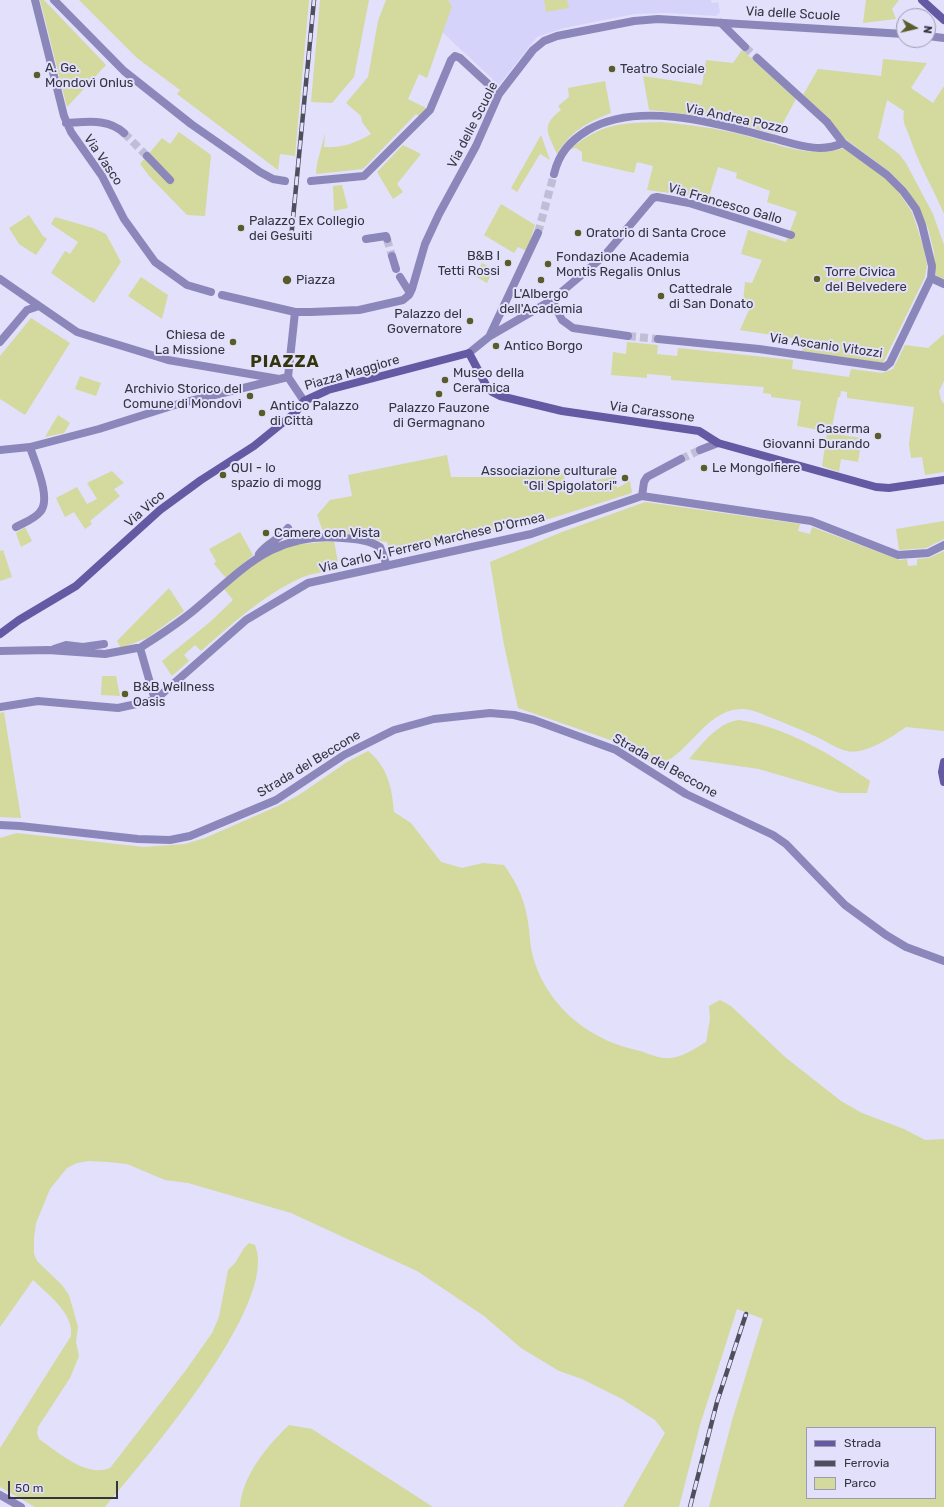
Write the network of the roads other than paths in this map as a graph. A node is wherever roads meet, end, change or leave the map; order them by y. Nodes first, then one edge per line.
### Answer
1 (35, 0) edge
2 (54, 0) edge
3 (922, 0) edge
4 (944, 20) edge
5 (721, 23) junction
6 (896, 34) edge
7 (745, 47) tunnel mouth
8 (757, 58) tunnel mouth
9 (499, 94) junction
10 (66, 123) junction
11 (124, 133) tunnel mouth
12 (843, 143) junction
13 (147, 156) tunnel mouth
14 (554, 174) tunnel mouth
15 (170, 180) dead end
16 (285, 181) dead end
17 (311, 181) dead end
18 (538, 233) tunnel mouth
19 (791, 235) dead end
20 (366, 239) dead end
21 (387, 239) dead end
22 (392, 256) tunnel mouth
23 (396, 269) dead end
24 (400, 277) dead end
25 (931, 278) junction
26 (0, 280) edge
27 (944, 284) edge
28 (211, 292) dead end
29 (222, 295) dead end
30 (408, 295) junction
31 (552, 300) junction
32 (39, 306) junction
33 (295, 312) junction
34 (490, 336) junction
35 (628, 336) tunnel mouth
36 (658, 339) tunnel mouth
37 (0, 342) edge
38 (469, 353) junction
39 (283, 378) junction
40 (304, 401) junction
41 (718, 443) junction
42 (30, 447) junction
43 (0, 450) edge
44 (700, 450) tunnel mouth
45 (681, 459) tunnel mouth
46 (944, 480) edge
47 (642, 496) junction
48 (16, 527) dead end
49 (288, 528) dead end
50 (944, 545) edge
51 (258, 556) junction
52 (387, 566) junction
53 (0, 634) edge
54 (104, 644) dead end
55 (140, 648) junction
56 (52, 650) junction
57 (0, 651) edge
58 (155, 700) junction
59 (0, 707) edge
60 (944, 762) edge
61 (944, 782) edge
62 (0, 825) edge
63 (944, 961) edge
64 (0, 1495) edge
65 (21, 1507) edge

1 - 10 street, Via Vasco
2 - 16 street
3 - 4 street
5 - 6 street, Via delle Scuole
5 - 7 street
5 - 9 street, Via delle Scuole
8 - 12 street, Via Ascanio Vitozzi
9 - 17 street
9 - 30 street, Via delle Scuole
10 - 11 street
10 - 28 street, Via Vasco
12 - 14 street, Via Andrea Pozzo
12 - 25 street, Via Ascanio Vitozzi
13 - 15 street
18 - 34 street
19 - 31 street, Via Francesco Gallo
20 - 21 street
22 - 23 street
24 - 30 street
25 - 27 street
25 - 36 street, Via Ascanio Vitozzi
26 - 32 street
29 - 33 street
30 - 33 street
31 - 34 street, Via Francesco Gallo
31 - 35 street
32 - 37 street
32 - 39 street
33 - 39 street, Piazza Maggiore
34 - 38 street, Via Francesco Gallo
38 - 40 street, Piazza Maggiore
38 - 41 street, Via Carassone
39 - 40 street, Piazza Maggiore
39 - 42 street
40 - 53 street, Via Vico
41 - 44 street
41 - 46 street, Via Carassone
42 - 43 street
42 - 48 street
45 - 47 street
47 - 50 street, Via Carlo V. Ferrero Marchese D'Ormea
47 - 52 street, Via Carlo V. Ferrero Marchese D'Ormea
49 - 51 street
51 - 52 street
51 - 55 street
52 - 58 street, Via Carlo V. Ferrero Marchese D'Ormea
54 - 56 street
55 - 56 street
55 - 58 street
56 - 57 street
58 - 59 street, Via Carlo V. Ferrero Marchese D'Ormea
60 - 61 street
62 - 63 street, Strada del Beccone
64 - 65 street

